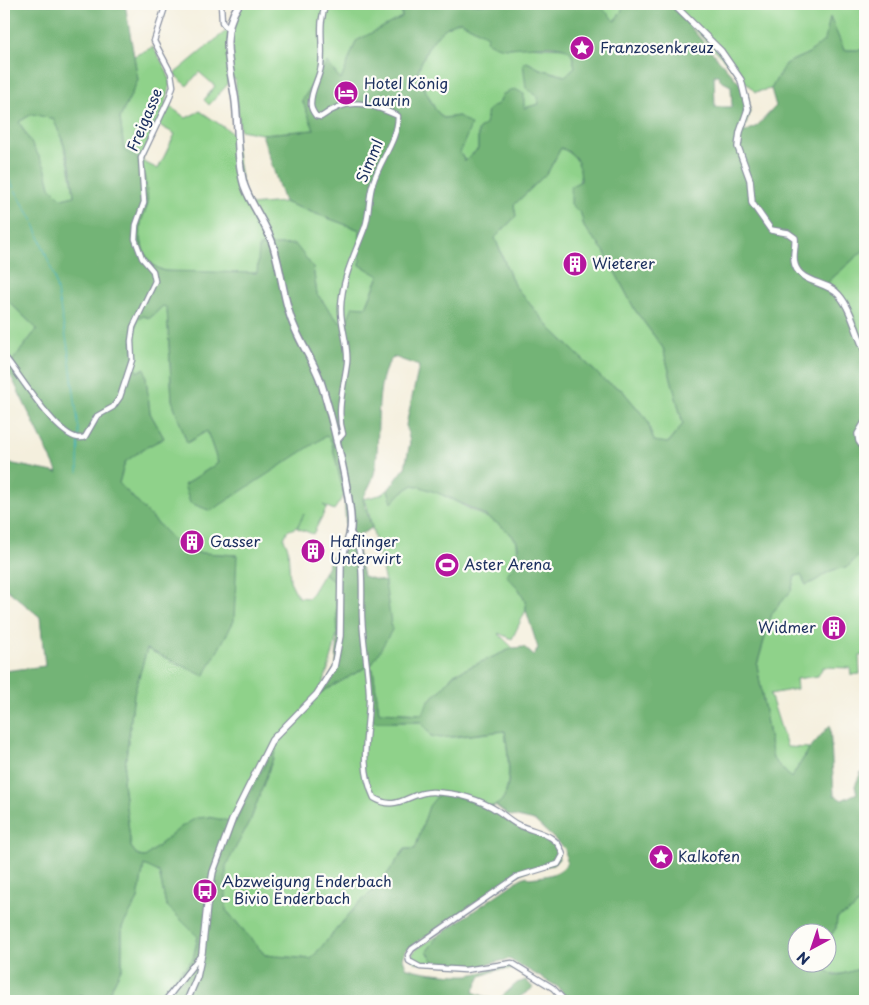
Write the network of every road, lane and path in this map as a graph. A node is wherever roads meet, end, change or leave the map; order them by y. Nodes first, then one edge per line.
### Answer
1 (166, 4) edge
2 (220, 4) edge
3 (239, 4) edge
4 (326, 4) edge
5 (672, 4) edge
6 (227, 28) junction
7 (865, 351) edge
8 (4, 356) edge
9 (865, 422) edge
10 (335, 443) junction
11 (865, 450) edge
12 (350, 532) junction
13 (202, 953) junction
14 (165, 1001) edge
15 (187, 1001) edge
16 (564, 1001) edge

1 - 8 street, Freigasse
2 - 6 street
3 - 6 main road
4 - 10 street, Simml
5 - 7 street
6 - 10 main road
9 - 11 street
10 - 12 main road
12 - 13 street
12 - 16 street
13 - 14 street
13 - 15 street

